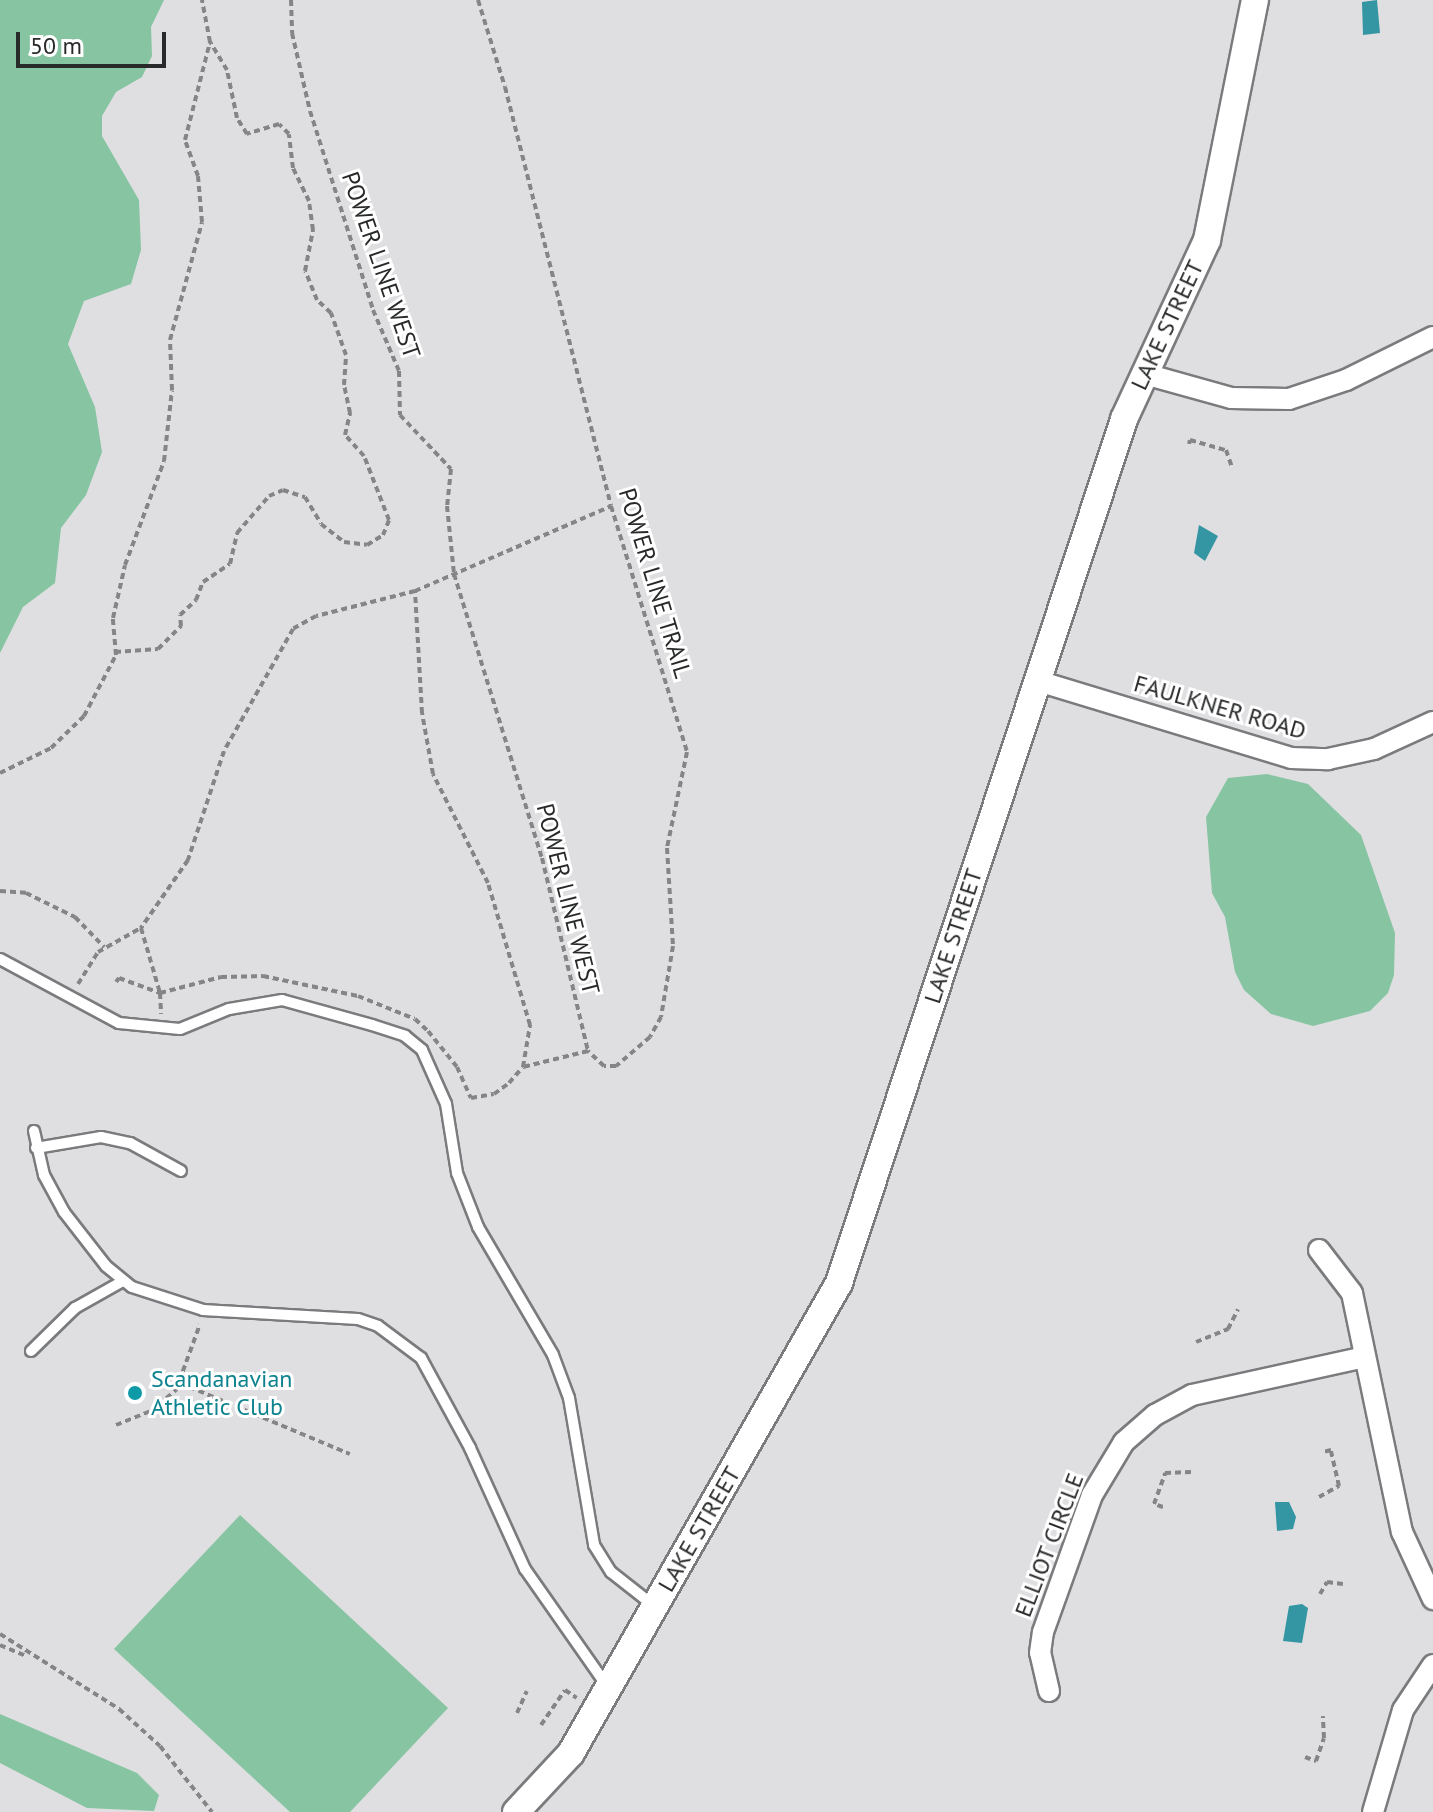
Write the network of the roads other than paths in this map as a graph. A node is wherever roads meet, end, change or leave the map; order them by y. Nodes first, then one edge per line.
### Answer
1 (1255, 0) edge
2 (1433, 337) edge
3 (1145, 374) junction
4 (1038, 681) junction
5 (1433, 722) edge
6 (0, 959) edge
7 (34, 1131) dead end
8 (36, 1148) junction
9 (181, 1171) dead end
10 (1319, 1250) dead end
11 (123, 1281) junction
12 (31, 1351) dead end
13 (1365, 1357) junction
14 (1433, 1599) edge
15 (654, 1606) junction
16 (1433, 1665) edge
17 (1049, 1691) dead end
18 (602, 1699) junction
19 (516, 1812) edge
20 (1373, 1812) edge

1 - 3 main road, LAKE STREET
2 - 3 street
3 - 4 main road, LAKE STREET
4 - 5 street, FAULKNER ROAD
4 - 15 main road, LAKE STREET
6 - 15 lane
7 - 8 lane
8 - 9 lane
8 - 11 lane
10 - 13 street
11 - 12 lane
11 - 18 lane
13 - 14 street
13 - 17 street, ELLIOT CIRCLE
15 - 18 main road, LAKE STREET
16 - 20 street
18 - 19 main road, LAKE STREET

